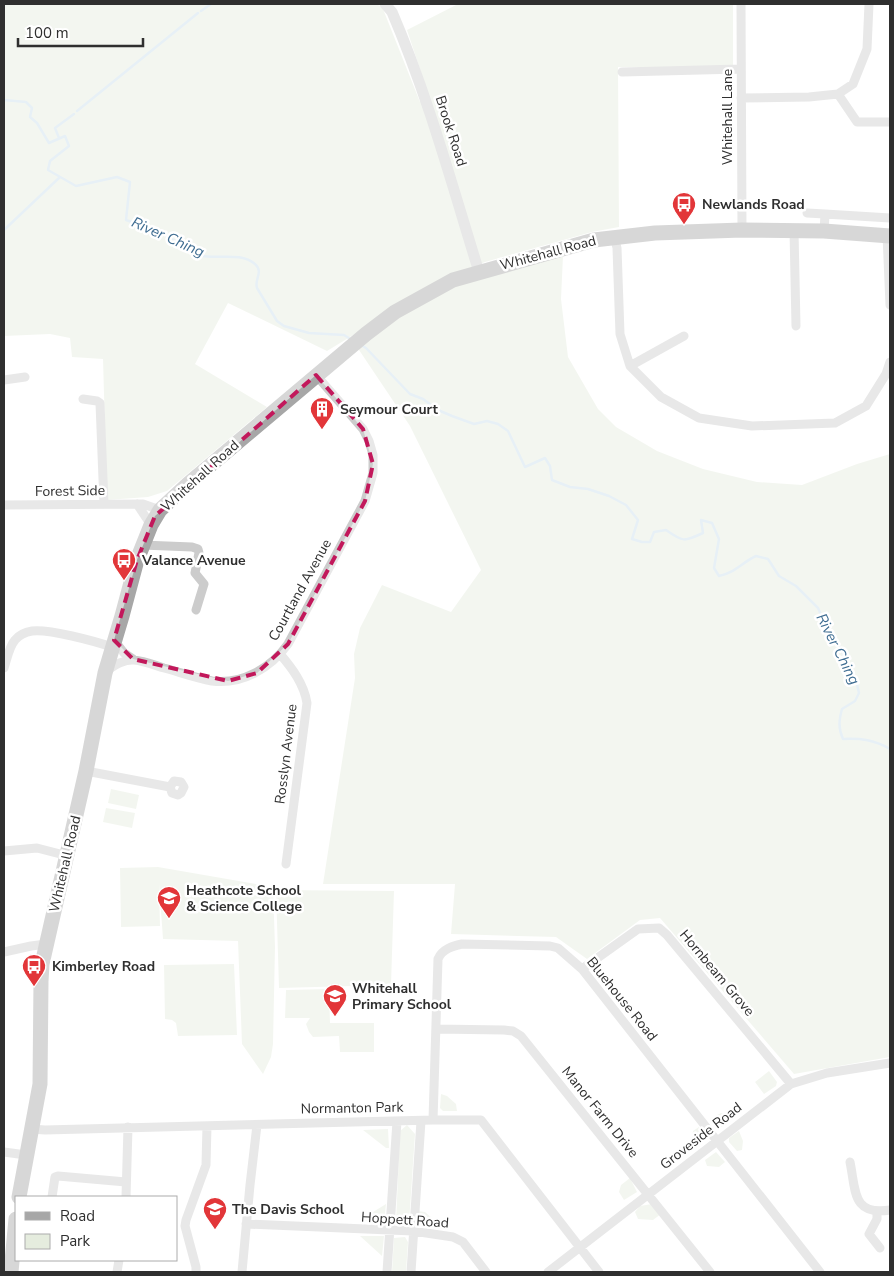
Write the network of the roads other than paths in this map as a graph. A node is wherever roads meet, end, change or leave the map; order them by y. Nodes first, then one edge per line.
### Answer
1 (386, 4) edge
2 (741, 4) edge
3 (869, 4) edge
4 (740, 69) junction
5 (622, 72) dead end
6 (838, 94) junction
7 (740, 98) junction
8 (890, 122) edge
9 (807, 212) dead end
10 (826, 214) junction
11 (890, 218) edge
12 (742, 230) junction
13 (794, 230) junction
14 (824, 231) junction
15 (888, 235) edge
16 (614, 236) junction
17 (479, 272) junction
18 (890, 306) edge
19 (796, 326) dead end
20 (684, 336) dead end
21 (890, 362) edge
22 (630, 366) junction
23 (316, 375) junction
24 (25, 377) dead end
25 (4, 380) edge
26 (83, 399) dead end
27 (104, 504) junction
28 (137, 504) junction
29 (4, 505) edge
30 (160, 510) junction
31 (151, 526) junction
32 (142, 545) junction
33 (196, 610) dead end
34 (113, 644) junction
35 (280, 654) junction
36 (133, 659) junction
37 (4, 668) edge
38 (105, 673) junction
39 (86, 771) junction
40 (170, 787) dead end
41 (4, 851) edge
42 (68, 856) junction
43 (286, 864) dead end
44 (46, 944) junction
45 (4, 952) edge
46 (582, 970) junction
47 (436, 1029) junction
48 (890, 1065) edge
49 (791, 1084) junction
50 (433, 1120) junction
51 (398, 1121) junction
52 (421, 1121) junction
53 (257, 1124) junction
54 (206, 1126) junction
55 (128, 1127) junction
56 (32, 1129) junction
57 (718, 1140) junction
58 (4, 1152) edge
59 (26, 1155) junction
60 (850, 1162) dead end
61 (126, 1182) junction
62 (649, 1194) junction
63 (18, 1196) edge
64 (52, 1196) edge
65 (126, 1196) edge
66 (890, 1210) edge
67 (877, 1212) junction
68 (246, 1224) junction
69 (15, 1230) edge
70 (390, 1231) junction
71 (413, 1231) junction
72 (579, 1248) junction
73 (880, 1248) dead end
74 (11, 1272) edge
75 (196, 1272) edge
76 (242, 1272) edge
77 (387, 1272) edge
78 (411, 1272) edge
79 (486, 1272) edge
80 (548, 1272) edge
81 (599, 1272) edge
82 (710, 1272) edge
83 (820, 1272) edge

1 - 17 street, Brook Road
2 - 4 street, Whitehall Lane
3 - 6 street
4 - 5 street
4 - 7 street, Whitehall Lane
6 - 7 street
6 - 8 street
7 - 12 street, Whitehall Lane
9 - 10 street
10 - 11 street
10 - 14 street
12 - 13 main road, Whitehall Road
12 - 16 main road, Whitehall Road
13 - 14 main road, Whitehall Road
13 - 19 street
14 - 15 main road, Whitehall Road
15 - 18 street
16 - 17 main road, Whitehall Road
16 - 22 street
17 - 23 main road, Whitehall Road
20 - 22 street
21 - 22 street
23 - 30 main road, Whitehall Road
23 - 35 street, Courtland Avenue
24 - 25 street
26 - 27 street
27 - 28 street, Forest Side
27 - 29 street, Forest Side
28 - 30 street, Forest Side
28 - 31 street
30 - 31 main road, Whitehall Road
31 - 32 main road, Whitehall Road
32 - 33 street
32 - 34 main road, Whitehall Road
34 - 36 street
34 - 37 street
34 - 38 main road, Whitehall Road
35 - 36 street, Courtland Avenue
35 - 43 street, Rosslyn Avenue
36 - 38 street
38 - 39 main road, Whitehall Road
39 - 40 street
39 - 42 main road, Whitehall Road
41 - 42 street
42 - 44 main road, Whitehall Road
44 - 45 street
44 - 56 main road, Whitehall Road
46 - 47 street, Bluehouse Road
46 - 49 street, Hornbeam Grove
46 - 57 street, Bluehouse Road
47 - 50 street, Bluehouse Road
47 - 62 street, Manor Farm Drive
48 - 49 street, Groveside Road
49 - 57 street, Groveside Road
50 - 52 street, Normanton Park
50 - 72 street, Normanton Park
51 - 52 street, Normanton Park
51 - 53 street, Normanton Park
51 - 70 street
52 - 71 street
53 - 54 street, Normanton Park
53 - 68 street
54 - 55 street, Normanton Park
54 - 75 street
55 - 56 street, Normanton Park
55 - 61 street
56 - 59 main road, Whitehall Road
57 - 62 street, Groveside Road
57 - 83 street, Bluehouse Road
58 - 59 street
59 - 63 main road, Whitehall Road
60 - 67 street
61 - 64 street
61 - 65 street
62 - 72 street, Groveside Road
62 - 82 street, Manor Farm Drive
66 - 67 street
67 - 73 street
68 - 70 street, Hoppett Road
68 - 76 street
69 - 74 main road
70 - 71 street, Hoppett Road
70 - 77 street
71 - 78 street
71 - 79 street, Hoppett Road
72 - 80 street, Groveside Road
72 - 81 street, Normanton Park

